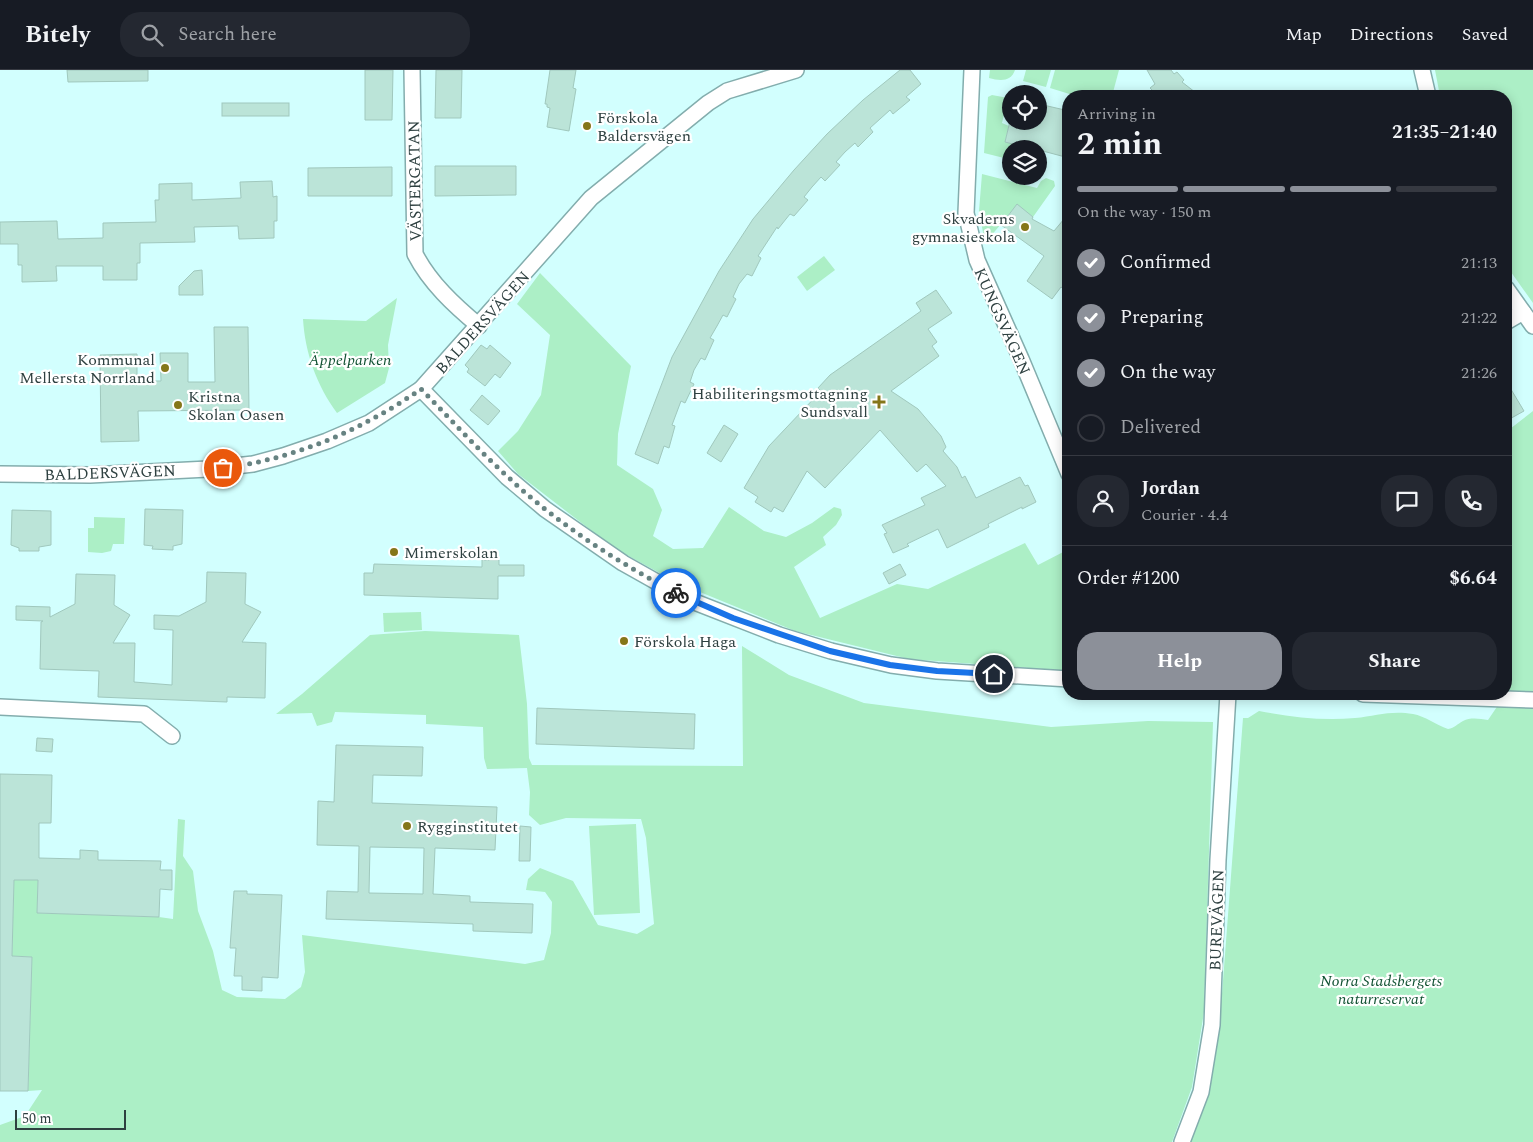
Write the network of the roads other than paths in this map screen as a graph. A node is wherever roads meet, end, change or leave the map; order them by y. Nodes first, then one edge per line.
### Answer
1 (412, 70) edge
2 (796, 70) edge
3 (972, 70) edge
4 (1422, 70) edge
5 (1427, 90) edge
6 (1512, 297) edge
7 (1522, 312) junction
8 (1512, 318) edge
9 (479, 326) junction
10 (1533, 326) edge
11 (421, 389) junction
12 (1062, 458) edge
13 (0, 474) edge
14 (1062, 679) edge
15 (1512, 699) edge
16 (1228, 700) edge
17 (1533, 700) edge
18 (0, 707) edge
19 (172, 736) dead end
20 (1182, 1142) edge

1 - 9 street, VÄSTERGATAN
2 - 9 street, BALDERSVÄGEN
3 - 12 street, KUNGSVÄGEN
4 - 5 street
6 - 7 street
7 - 8 street
7 - 10 street
9 - 11 street, BALDERSVÄGEN
11 - 13 street, BALDERSVÄGEN
11 - 14 street
15 - 17 street
16 - 20 street, BUREVÄGEN
18 - 19 street

